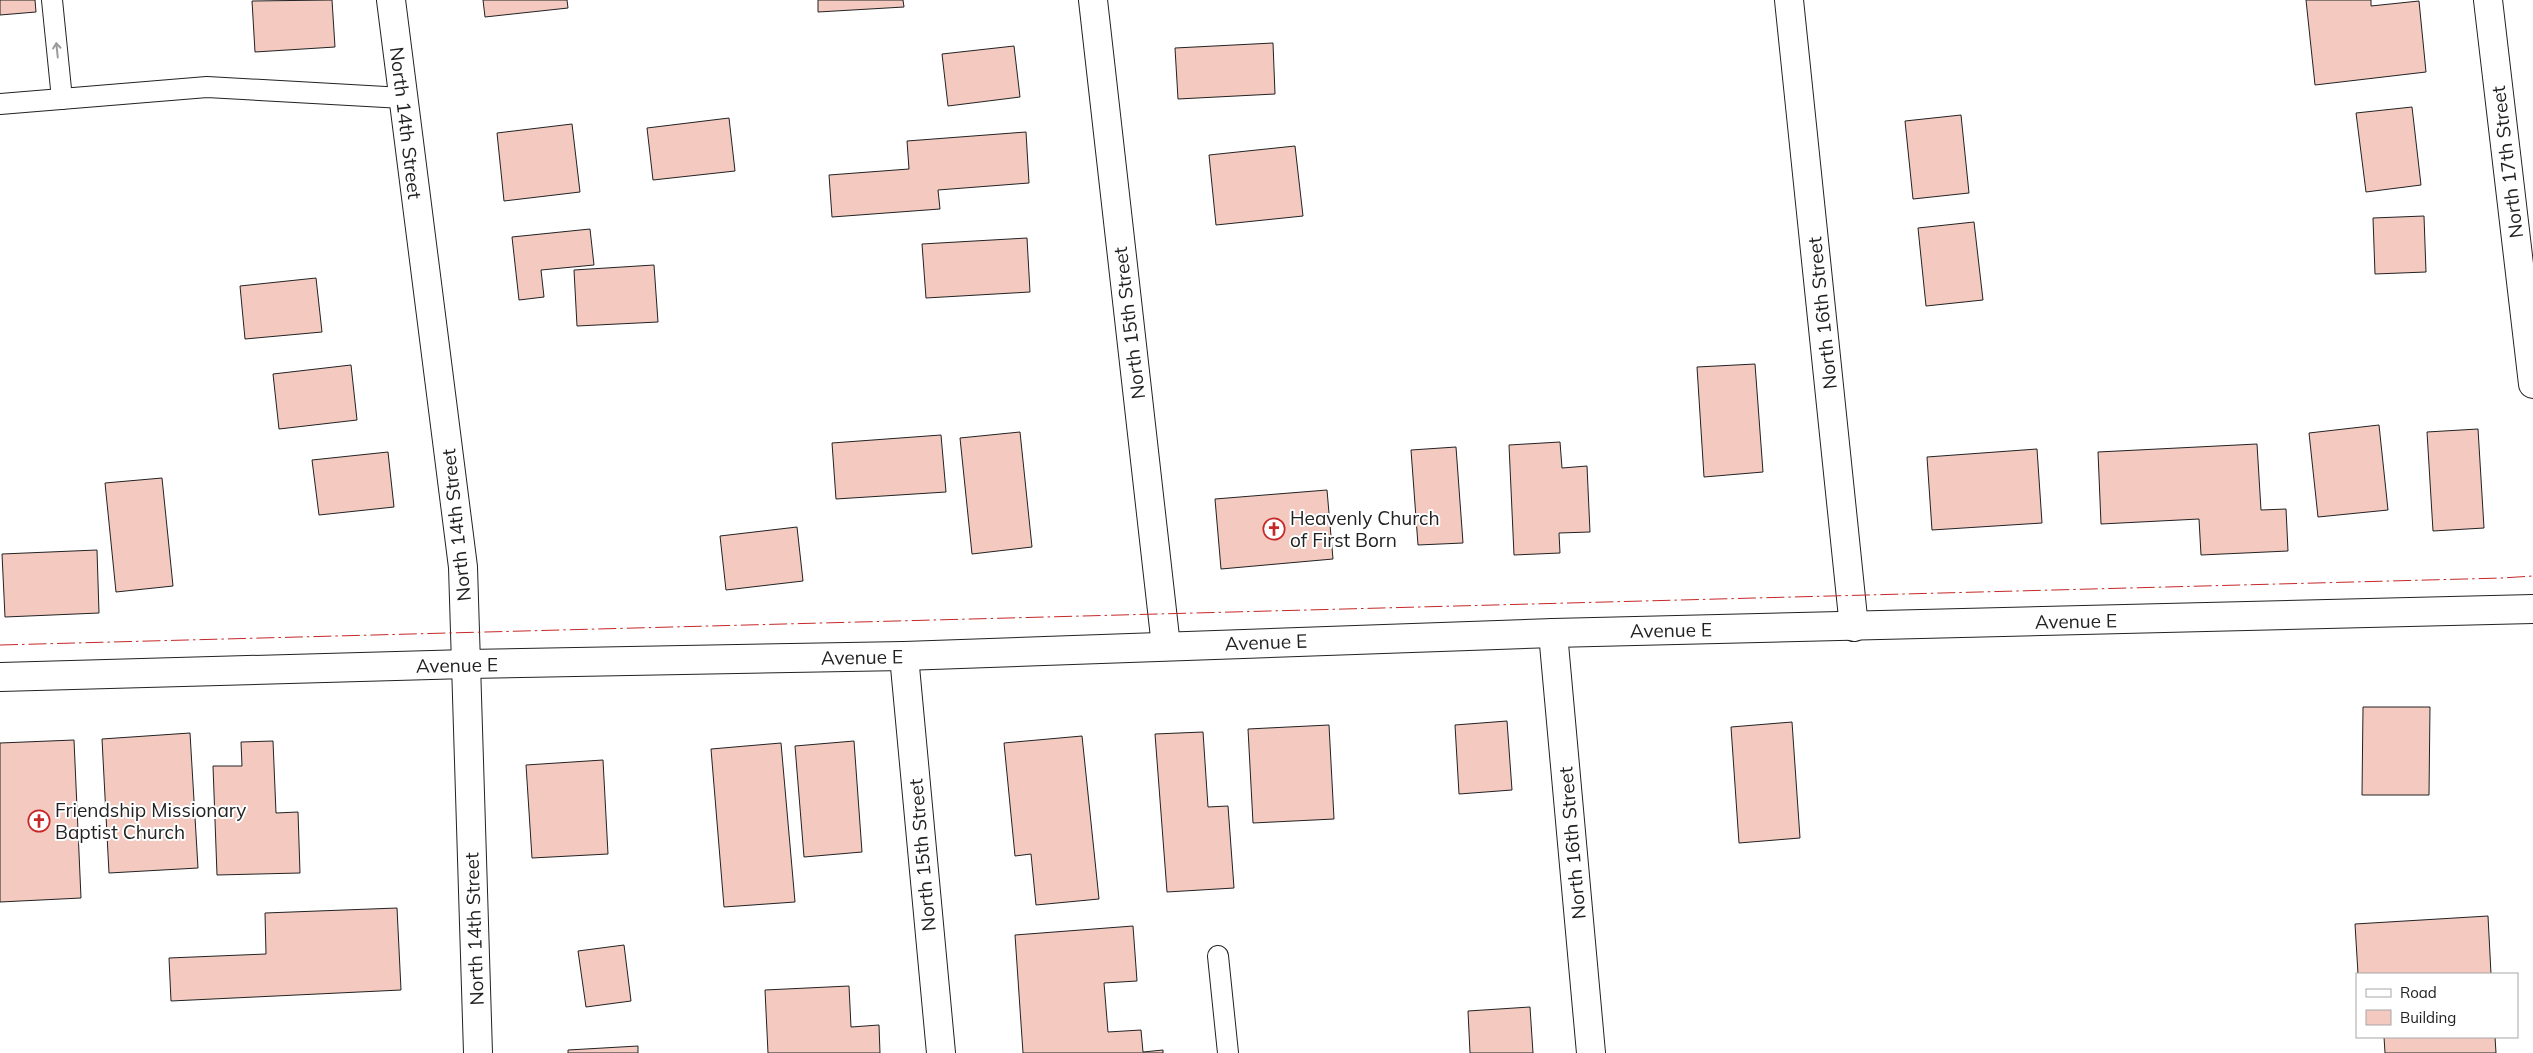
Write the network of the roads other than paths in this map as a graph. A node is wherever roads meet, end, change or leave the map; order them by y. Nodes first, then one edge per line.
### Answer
1 (52, 0) edge
2 (392, 0) edge
3 (1093, 0) edge
4 (1789, 0) edge
5 (2488, 0) edge
6 (403, 98) junction
7 (62, 99) junction
8 (0, 104) edge
9 (2533, 384) edge
10 (2533, 610) edge
11 (1854, 626) junction
12 (1553, 633) junction
13 (1166, 646) junction
14 (904, 656) junction
15 (467, 664) junction
16 (0, 678) edge
17 (1218, 956) dead end
18 (478, 1053) edge
19 (941, 1053) edge
20 (1228, 1053) edge
21 (1591, 1053) edge

7 -> 1 lane
2 - 6 street, North 14th Street
3 - 13 street, North 15th Street
4 - 11 street, North 16th Street
5 - 9 street, North 17th Street
6 - 7 lane
6 - 15 street, North 14th Street
7 - 8 lane
10 - 11 street, Avenue E
11 - 12 street, Avenue E
12 - 13 street, Avenue E
12 - 21 street, North 16th Street
13 - 14 street, Avenue E
14 - 15 street, Avenue E
14 - 19 street, North 15th Street
15 - 16 street, Avenue E
15 - 18 street, North 14th Street
17 - 20 lane

